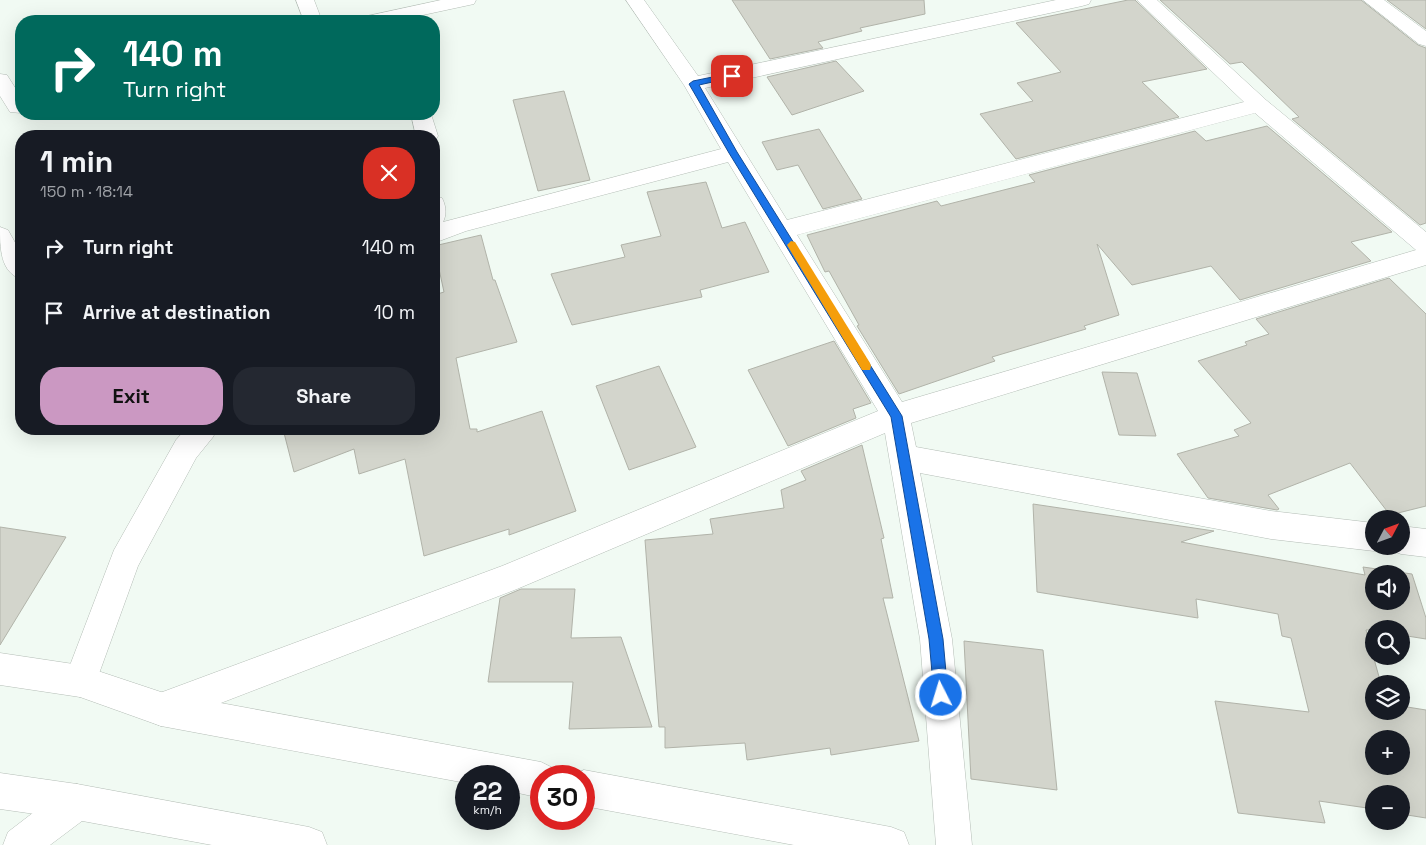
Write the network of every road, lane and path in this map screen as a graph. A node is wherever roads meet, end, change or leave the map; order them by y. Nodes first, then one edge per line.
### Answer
1 (305, 0) edge
2 (463, 0) edge
3 (635, 0) edge
4 (1082, 0) edge
5 (1146, 0) edge
6 (1372, 0) edge
7 (311, 15) edge
8 (408, 15) edge
9 (1426, 40) edge
10 (0, 80) edge
11 (693, 84) junction
12 (1259, 105) junction
13 (13, 108) edge
14 (734, 153) junction
15 (782, 230) junction
16 (440, 232) edge
17 (0, 236) edge
18 (1426, 245) edge
19 (1426, 256) edge
20 (13, 271) edge
21 (896, 416) junction
22 (198, 435) edge
23 (904, 457) junction
24 (1365, 536) edge
25 (1410, 541) edge
26 (1426, 543) edge
27 (0, 669) edge
28 (80, 681) junction
29 (161, 709) junction
30 (530, 778) edge
31 (0, 790) edge
32 (595, 790) edge
33 (77, 802) junction
34 (21, 845) edge
35 (310, 845) edge
36 (891, 845) edge
37 (954, 845) edge

1 - 7 street
2 - 8 street
3 - 11 street
4 - 11 street
5 - 12 street
6 - 9 street
10 - 13 street
11 - 14 street
12 - 15 street
12 - 18 street
14 - 15 street
14 - 16 street
15 - 21 street
17 - 20 street
19 - 21 street
21 - 23 street
21 - 29 street
22 - 28 street
23 - 24 street
23 - 37 street
25 - 26 street
27 - 28 street
28 - 29 street
29 - 30 street
31 - 33 street
32 - 36 street
33 - 34 street
33 - 35 street

